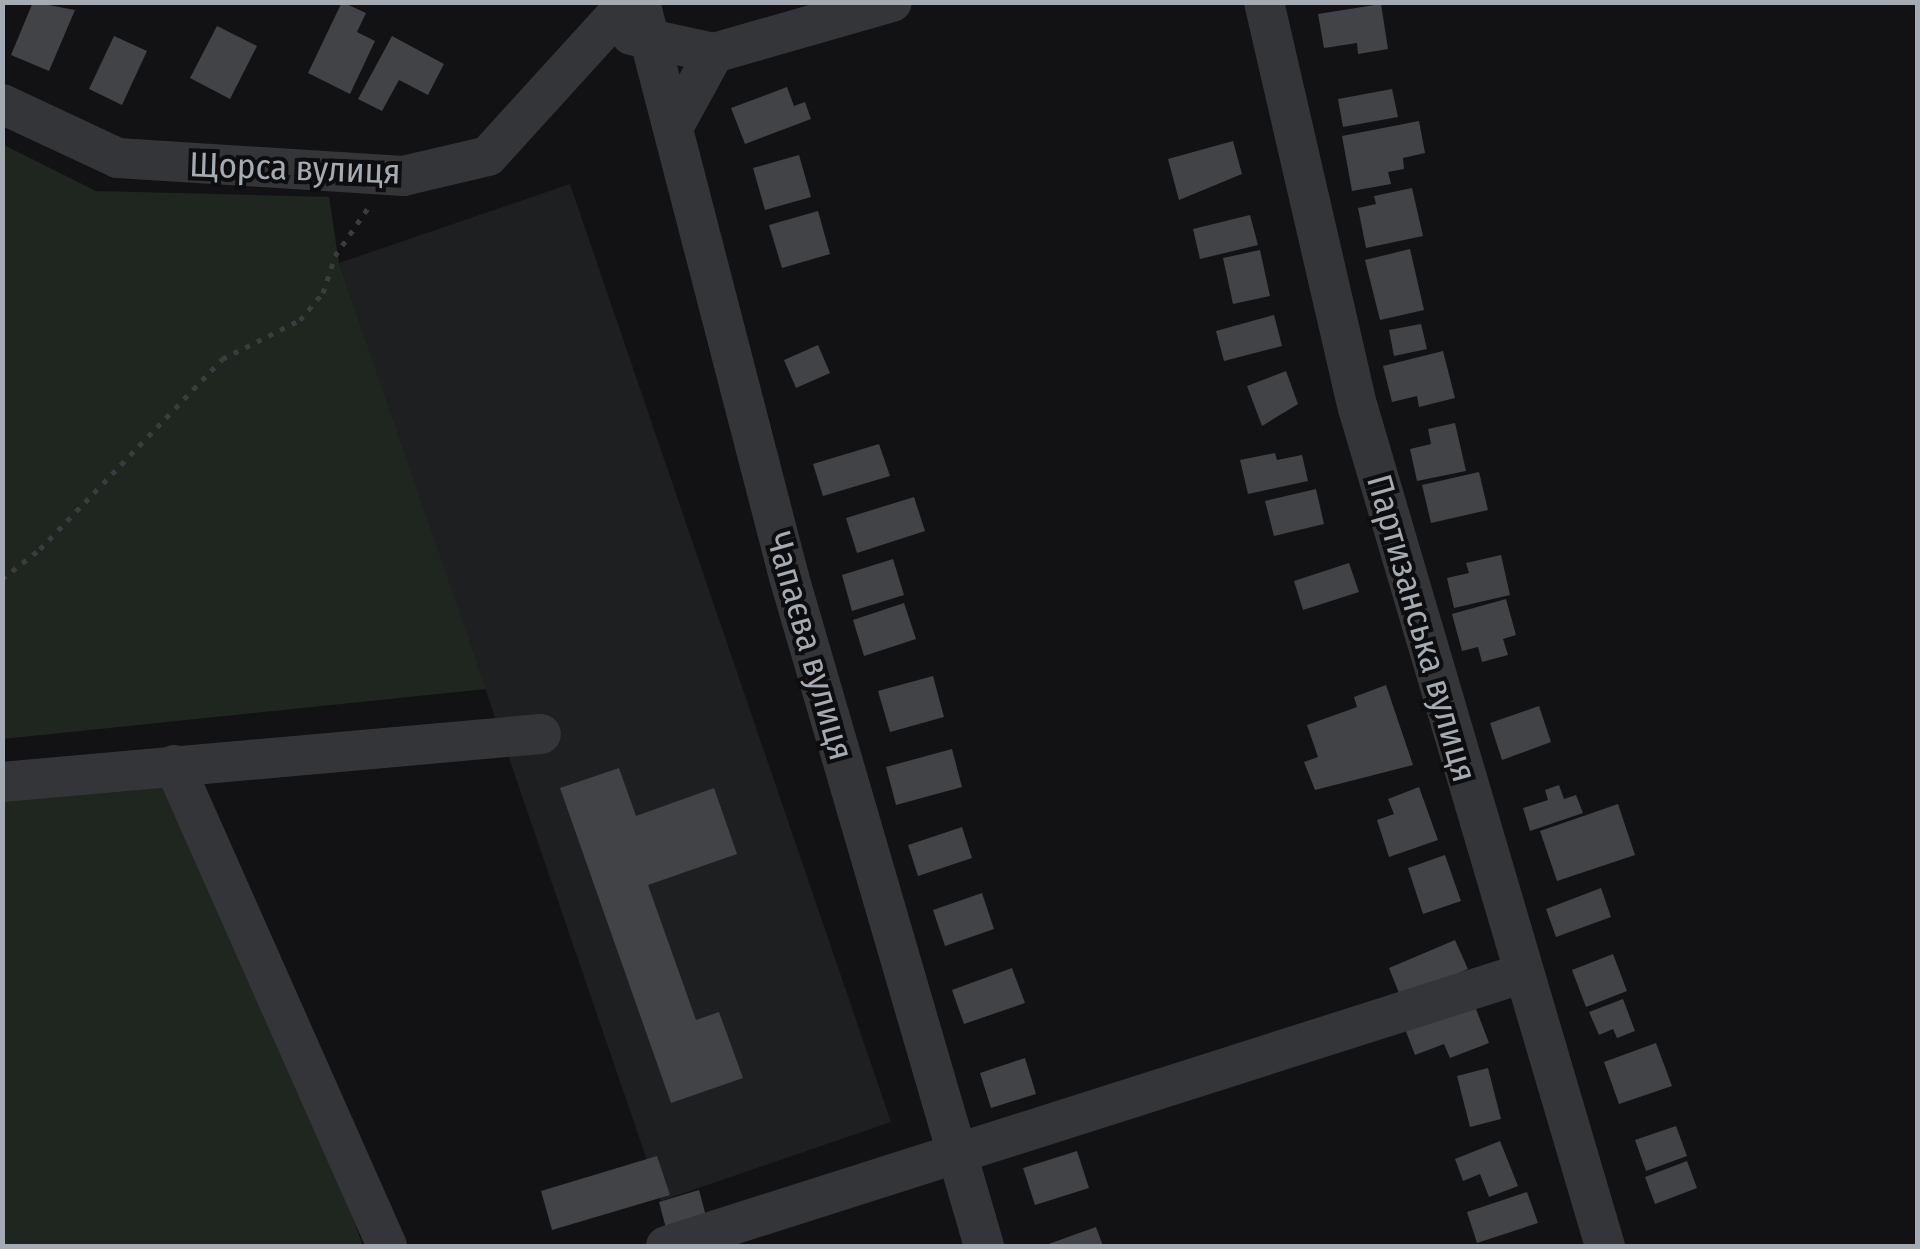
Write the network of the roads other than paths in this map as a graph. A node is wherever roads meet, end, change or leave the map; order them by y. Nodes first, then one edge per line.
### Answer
1 (640, 2) edge
2 (892, 2) edge
3 (1264, 2) edge
4 (618, 15) edge
5 (652, 42) junction
6 (714, 53) junction
7 (2, 104) edge
8 (674, 126) junction
9 (541, 734) dead end
10 (174, 765) junction
11 (2, 782) edge
12 (1524, 974) junction
13 (957, 1159) junction
14 (387, 1246) edge
15 (666, 1246) edge
16 (984, 1246) edge
17 (1605, 1246) edge

1 - 5 street, Чапаєва вулиця
2 - 6 street, Щорса вулиця
3 - 12 street, Партизанська вулиця
4 - 5 street, Щорса вулиця
4 - 7 street, Щорса вулиця
5 - 6 street, Щорса вулиця
5 - 8 street, Чапаєва вулиця
6 - 8 street
8 - 13 street, Чапаєва вулиця
9 - 10 street
10 - 11 street
10 - 14 street
12 - 13 street
12 - 17 street, Партизанська вулиця
13 - 15 street
13 - 16 street, Чапаєва вулиця

